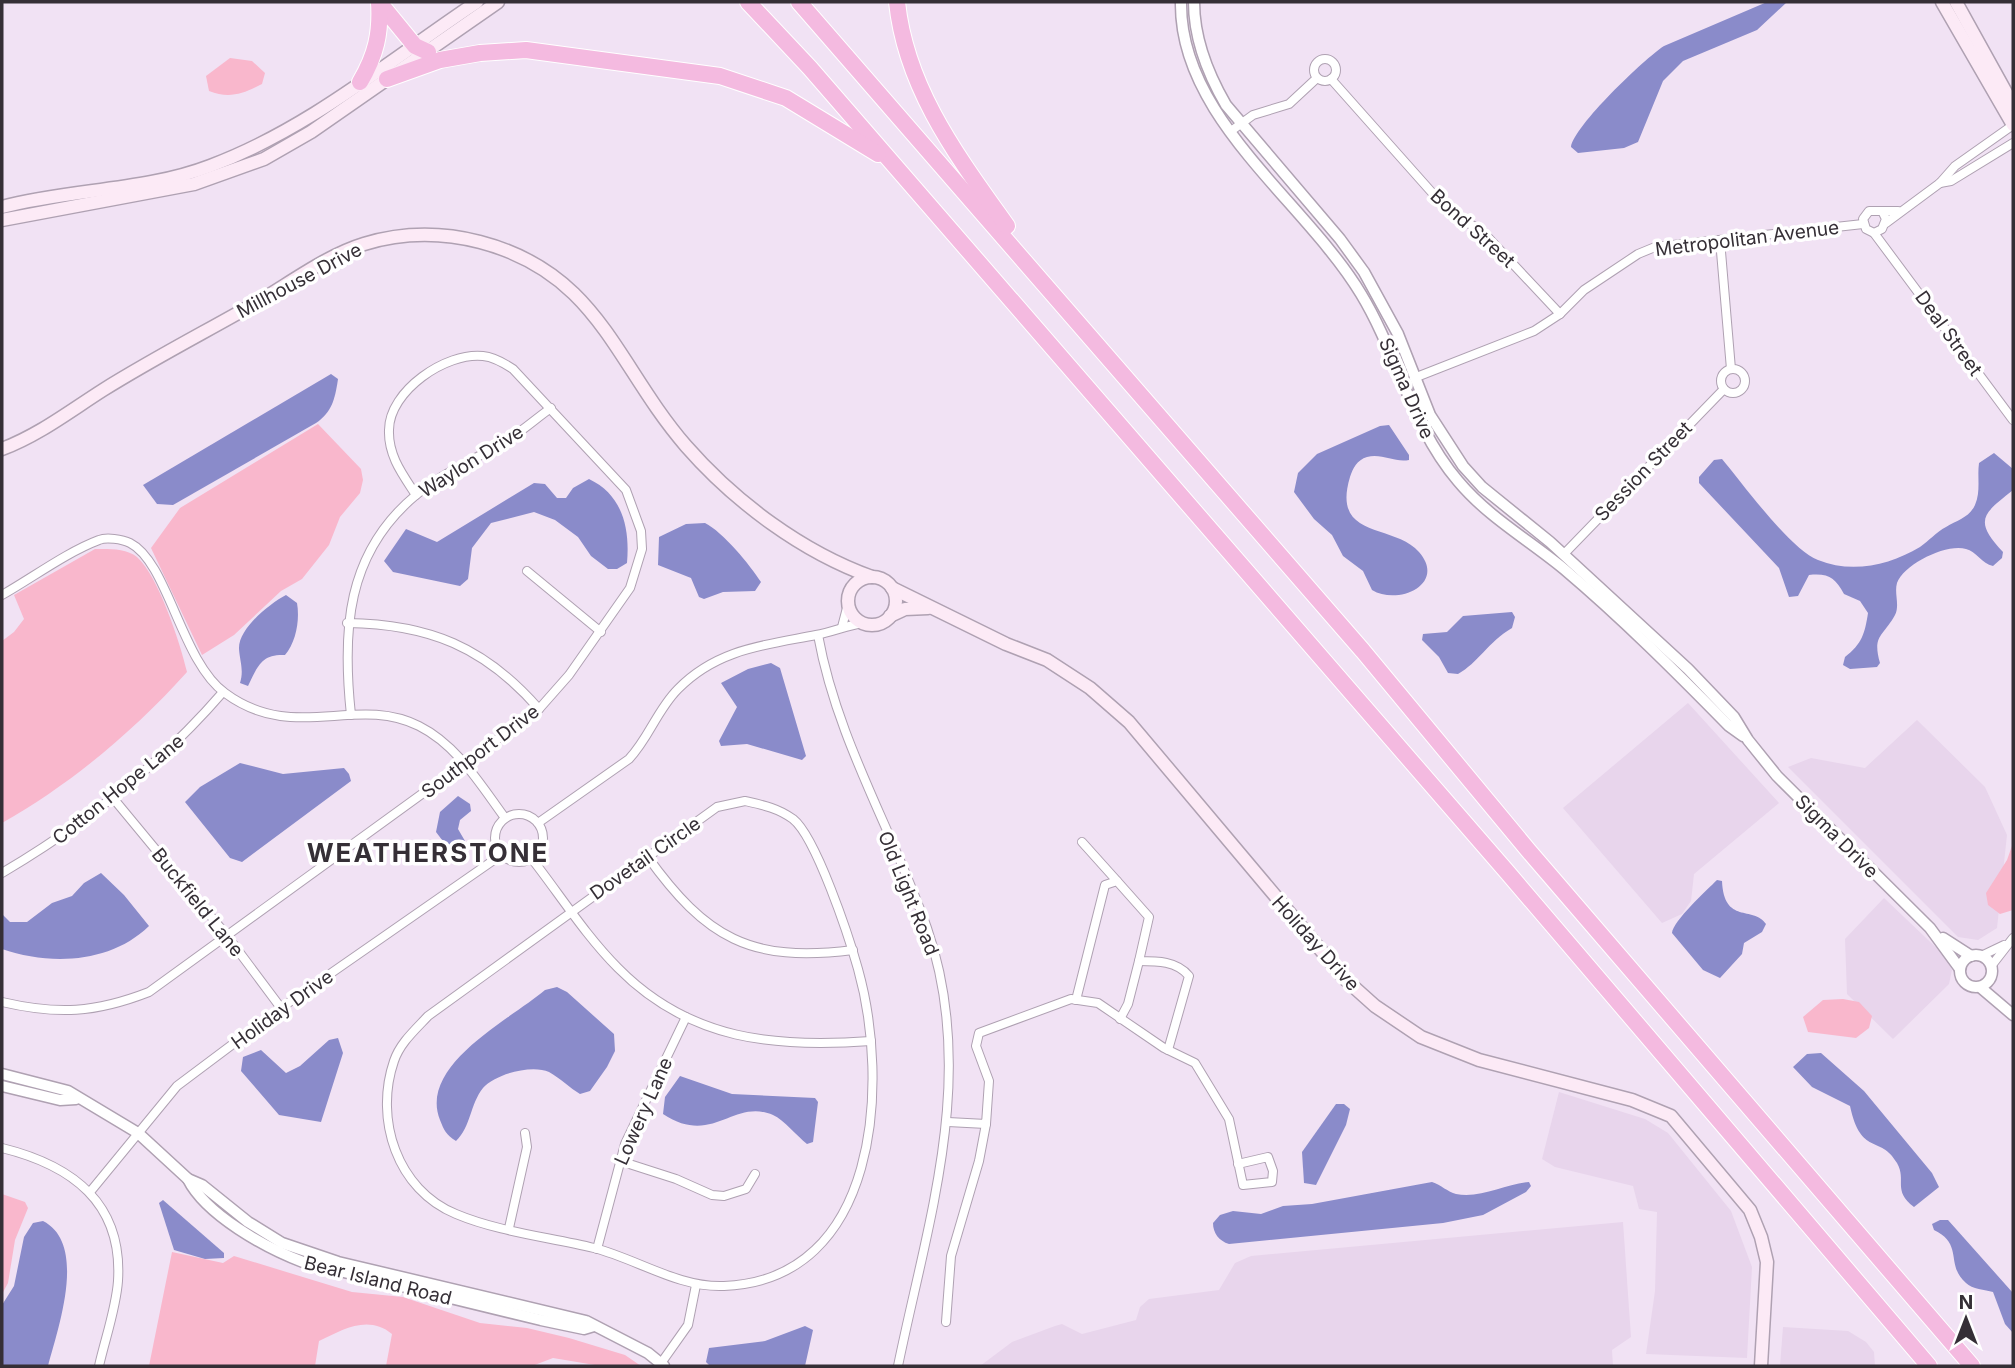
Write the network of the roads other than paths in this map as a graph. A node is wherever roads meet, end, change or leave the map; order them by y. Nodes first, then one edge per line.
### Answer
1 (379, 2) edge
2 (477, 2) edge
3 (498, 2) edge
4 (748, 2) edge
5 (799, 2) edge
6 (897, 2) edge
7 (1181, 2) edge
8 (1194, 2) edge
9 (1942, 2) edge
10 (1955, 2) edge
11 (422, 49) junction
12 (1317, 78) junction
13 (387, 79) junction
14 (1331, 79) junction
15 (360, 82) junction
16 (2013, 105) edge
17 (1241, 124) junction
18 (2013, 125) edge
19 (1231, 131) junction
20 (2013, 143) edge
21 (892, 163) junction
22 (1940, 183) junction
23 (2, 207) edge
24 (1899, 211) junction
25 (1883, 213) junction
26 (2, 220) edge
27 (1863, 223) junction
28 (1885, 225) junction
29 (1874, 233) junction
30 (1720, 240) junction
31 (1886, 245) junction
32 (1032, 267) junction
33 (1560, 314) junction
34 (1731, 369) junction
35 (1414, 378) junction
36 (1402, 382) junction
37 (1724, 389) junction
38 (551, 408) junction
39 (2013, 420) edge
40 (2, 449) edge
41 (416, 495) junction
42 (828, 559) junction
43 (1560, 559) junction
44 (527, 571) dead end
45 (872, 577) junction
46 (892, 588) junction
47 (2, 595) edge
48 (848, 600) junction
49 (932, 609) junction
50 (890, 617) junction
51 (347, 623) junction
52 (862, 623) junction
53 (842, 627) junction
54 (601, 632) junction
55 (818, 635) junction
56 (223, 692) junction
57 (539, 709) junction
58 (352, 715) junction
59 (464, 763) junction
60 (113, 798) junction
61 (505, 818) junction
62 (538, 823) junction
63 (1082, 842) dead end
64 (501, 855) junction
65 (647, 856) junction
66 (532, 859) junction
67 (2, 873) edge
68 (1116, 881) junction
69 (571, 910) junction
70 (1930, 928) junction
71 (228, 937) junction
72 (2010, 941) edge
73 (853, 950) junction
74 (1976, 956) junction
75 (1139, 961) junction
76 (1992, 965) junction
77 (1960, 969) junction
78 (1991, 979) junction
79 (1980, 987) junction
80 (1076, 1000) junction
81 (2, 1002) edge
82 (2004, 1006) junction
83 (281, 1009) junction
84 (2013, 1016) edge
85 (686, 1017) junction
86 (1120, 1019) junction
87 (872, 1041) junction
88 (1167, 1049) junction
89 (2, 1074) edge
90 (2, 1086) edge
91 (76, 1099) junction
92 (948, 1122) junction
93 (986, 1124) junction
94 (138, 1133) junction
95 (525, 1133) dead end
96 (2, 1148) edge
97 (620, 1161) junction
98 (1238, 1164) junction
99 (755, 1174) dead end
100 (90, 1192) junction
101 (509, 1228) junction
102 (597, 1249) junction
103 (696, 1285) junction
104 (1881, 1312) junction
105 (946, 1322) dead end
106 (1942, 1332) junction
107 (661, 1365) edge
108 (99, 1366) edge
109 (898, 1366) edge
110 (1761, 1366) edge
111 (1918, 1366) edge
112 (1929, 1366) edge
113 (1972, 1366) edge
114 (1980, 1366) edge

1 - 11 highway
1 - 15 highway
2 - 11 main road
3 - 11 main road
4 - 21 highway
5 - 32 highway
6 - 32 highway
7 - 19 street, Sigma Drive
8 - 17 street, Sigma Drive
9 - 18 main road
10 - 16 main road
11 - 13 main road
11 - 15 main road
12 - 14 street
12 - 14 street
12 - 17 street
13 - 21 highway
13 - 26 main road
14 - 33 street, Bond Street
15 - 23 main road
17 - 19 street
17 - 35 street, Sigma Drive
18 - 22 street
19 - 36 street, Sigma Drive
20 - 22 street
21 - 104 highway
22 - 24 street
24 - 25 street
24 - 28 street
25 - 27 street
25 - 28 street
27 - 29 street
27 - 30 street, Metropolitan Avenue
28 - 29 street
28 - 31 street, Deal Street
29 - 31 street, Deal Street
30 - 33 street, Metropolitan Avenue
30 - 34 street
31 - 39 street, Deal Street
32 - 106 highway
33 - 35 street, Metropolitan Avenue
34 - 37 street
34 - 37 street
35 - 36 street
35 - 43 street, Sigma Drive
36 - 43 street, Sigma Drive
37 - 43 street, Session Street
38 - 41 street, Waylon Drive
38 - 41 street, Southport Drive
38 - 54 street, Southport Drive
40 - 42 main road, Millhouse Drive
41 - 51 street, Waylon Drive
42 - 45 main road, Millhouse Drive
42 - 48 main road
43 - 70 street, Sigma Drive
44 - 54 street
45 - 46 main road
45 - 48 main road
46 - 49 main road, Holiday Drive
46 - 50 main road
47 - 56 street
48 - 52 main road
48 - 53 street
49 - 50 main road
49 - 110 main road, Holiday Drive
50 - 52 main road
51 - 57 street
51 - 58 street, Waylon Drive
52 - 53 street
53 - 55 street
54 - 57 street, Southport Drive
55 - 62 street
55 - 92 street, Old Light Road
56 - 58 street
56 - 60 street, Cotton Hope Lane
57 - 59 street, Southport Drive
58 - 59 street
59 - 61 street
59 - 71 street, Southport Drive
60 - 67 street, Cotton Hope Lane
60 - 71 street, Buckfield Lane
61 - 62 street
61 - 64 street
62 - 66 street
63 - 68 street
64 - 66 street
64 - 83 street, Holiday Drive
65 - 69 street, Dovetail Circle
65 - 73 street
65 - 73 street, Dovetail Circle
66 - 69 street
68 - 75 street
68 - 80 street
69 - 85 street
69 - 101 street, Dovetail Circle
70 - 74 street, Sigma Drive
70 - 77 street, Sigma Drive
71 - 81 street, Southport Drive
71 - 83 street, Buckfield Lane
72 - 74 street
72 - 76 street
73 - 87 street, Dovetail Circle
74 - 76 street
74 - 77 street
75 - 86 street
75 - 88 street
76 - 78 street
77 - 79 street
78 - 79 street
78 - 82 street
79 - 82 street
80 - 86 street
80 - 93 street
82 - 84 street
83 - 94 street, Holiday Drive
85 - 87 street
85 - 97 street, Lowery Lane
86 - 88 street
87 - 103 street, Dovetail Circle
88 - 98 street
89 - 91 street, Bear Island Road
90 - 91 street, Bear Island Road
91 - 94 street, Bear Island Road
92 - 93 street
92 - 109 street, Old Light Road
93 - 105 street
94 - 100 street, Holiday Drive
94 - 107 street, Bear Island Road
95 - 101 street
96 - 100 street
97 - 99 street
97 - 102 street, Lowery Lane
98 - 98 street
100 - 108 street
101 - 102 street, Dovetail Circle
102 - 103 street, Dovetail Circle
103 - 107 street
104 - 111 highway
104 - 112 highway
106 - 113 highway
106 - 114 highway

